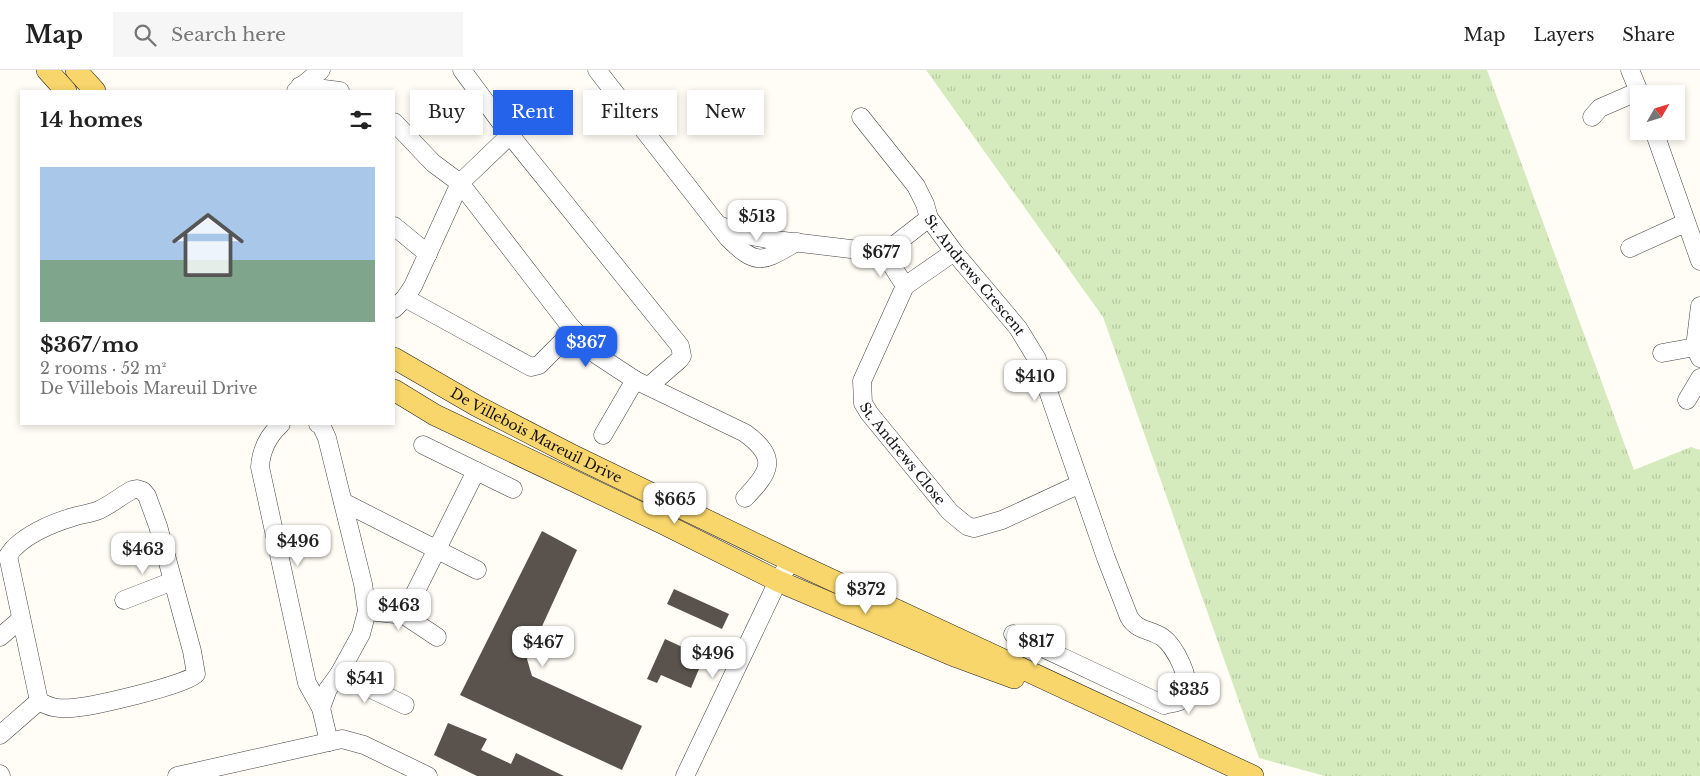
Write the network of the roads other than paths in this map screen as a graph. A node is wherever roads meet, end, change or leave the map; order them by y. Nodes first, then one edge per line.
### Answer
1 (47, 70) edge
2 (76, 70) edge
3 (462, 70) edge
4 (597, 70) edge
5 (1630, 70) edge
6 (307, 81) edge
7 (1637, 85) edge
8 (65, 90) edge
9 (94, 90) edge
10 (337, 90) edge
11 (1630, 96) edge
12 (493, 111) edge
13 (861, 117) dead end
14 (1592, 117) dead end
15 (395, 123) edge
16 (509, 135) edge
17 (511, 135) edge
18 (1657, 140) edge
19 (460, 182) junction
20 (929, 218) junction
21 (1686, 223) junction
22 (395, 227) edge
23 (1630, 248) dead end
24 (954, 252) junction
25 (884, 253) junction
26 (428, 254) junction
27 (1700, 261) edge
28 (906, 286) junction
29 (400, 304) edge
30 (1700, 306) edge
31 (574, 330) junction
32 (1662, 353) dead end
33 (1697, 353) edge
34 (395, 359) edge
35 (1700, 378) edge
36 (642, 383) junction
37 (395, 391) edge
38 (1687, 400) dead end
39 (280, 425) edge
40 (321, 425) edge
41 (603, 434) dead end
42 (423, 445) dead end
43 (476, 471) junction
44 (1080, 484) junction
45 (513, 489) dead end
46 (745, 498) dead end
47 (343, 502) junction
48 (437, 548) junction
49 (791, 561) junction
50 (477, 570) dead end
51 (173, 581) junction
52 (778, 581) junction
53 (124, 600) dead end
54 (366, 611) junction
55 (404, 615) junction
56 (21, 620) junction
57 (1013, 634) dead end
58 (0, 637) edge
59 (437, 637) dead end
60 (339, 674) junction
61 (39, 701) junction
62 (405, 705) dead end
63 (321, 708) junction
64 (0, 735) edge
65 (328, 742) junction
66 (177, 776) edge
67 (428, 776) edge
68 (685, 776) edge
69 (1239, 776) edge
70 (1253, 776) edge

1 - 8 main road
2 - 9 main road
3 - 12 street
4 - 25 street
5 - 7 street
6 - 10 street
11 - 14 street
13 - 20 street, St. Andrews Crescent
15 - 19 street
16 - 19 street
17 - 36 street
18 - 21 street
19 - 26 street
19 - 31 street
20 - 24 street, St. Andrews Crescent
20 - 25 street
21 - 23 street
21 - 27 street
22 - 26 street
24 - 28 street, St. Andrews Close
24 - 44 street, St. Andrews Crescent
25 - 28 street
26 - 29 street
28 - 44 street, St. Andrews Close
29 - 31 street
30 - 33 street
31 - 36 street
32 - 33 street
34 - 49 main road, De Villebois Mareuil Drive
35 - 38 street
36 - 41 street
36 - 46 street
37 - 52 main road, De Villebois Mareuil Drive
39 - 63 street
40 - 47 street
42 - 43 street
43 - 45 street
43 - 48 street
44 - 57 street, St. Andrews Crescent
47 - 48 street
47 - 54 street
48 - 50 street
48 - 55 street
49 - 52 street
49 - 70 main road, De Villebois Mareuil Drive
51 - 53 street
51 - 56 street
51 - 61 street
52 - 68 street
52 - 69 main road, De Villebois Mareuil Drive
54 - 55 street
54 - 60 street
55 - 59 street
56 - 58 street
56 - 61 street
60 - 62 street
60 - 63 street
61 - 64 street
63 - 65 street
65 - 66 street
65 - 67 street

